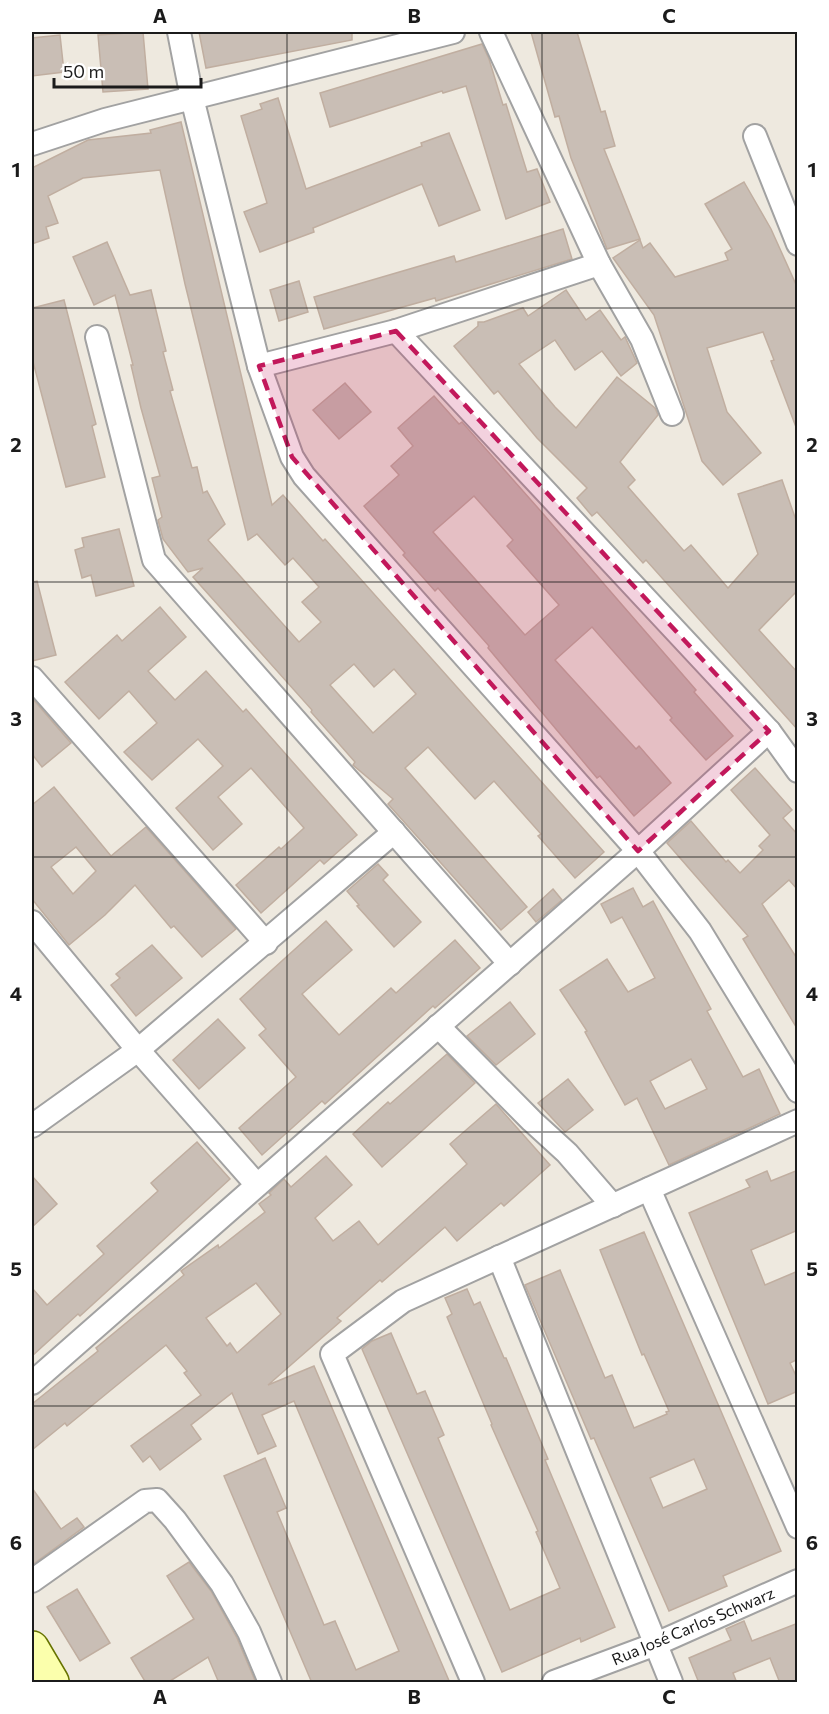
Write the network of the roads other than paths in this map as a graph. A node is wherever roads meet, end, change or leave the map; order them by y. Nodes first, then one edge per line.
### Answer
1 (179, 32) edge
2 (453, 32) edge
3 (491, 32) edge
4 (192, 98) junction
5 (754, 136) dead end
6 (32, 144) edge
7 (798, 244) edge
8 (599, 264) junction
9 (396, 331) junction
10 (97, 337) dead end
11 (259, 366) junction
12 (672, 414) dead end
13 (32, 678) edge
14 (769, 731) junction
15 (798, 771) edge
16 (394, 832) junction
17 (638, 851) junction
18 (32, 922) edge
19 (266, 943) junction
20 (510, 964) junction
21 (438, 1026) junction
22 (138, 1050) junction
23 (798, 1091) edge
24 (798, 1121) edge
25 (32, 1126) edge
26 (257, 1185) junction
27 (649, 1189) junction
28 (613, 1206) junction
29 (499, 1257) junction
30 (32, 1383) edge
31 (798, 1527) edge
32 (32, 1581) edge
33 (798, 1581) edge
34 (656, 1644) junction
35 (32, 1648) edge
36 (52, 1683) edge
37 (270, 1683) edge
38 (473, 1683) edge
39 (554, 1683) edge
40 (671, 1683) edge

1 - 4 street
2 - 4 street
3 - 8 street
4 - 6 street
4 - 11 street
5 - 7 street
8 - 9 street
8 - 12 street
9 - 11 street
9 - 14 street
10 - 16 street
11 - 17 street
13 - 19 street
14 - 15 street
14 - 17 street
16 - 19 street
16 - 20 street
17 - 20 street
17 - 23 street
18 - 22 street
19 - 22 street
20 - 21 street
21 - 26 street
21 - 28 street
22 - 25 street
22 - 26 street
24 - 27 street
26 - 30 street
27 - 28 street
27 - 31 street
28 - 29 street
29 - 34 street
29 - 38 street
32 - 37 street
33 - 34 street, Rua José Carlos Schwarz
34 - 39 street, Rua José Carlos Schwarz
34 - 40 street
35 - 36 main road

